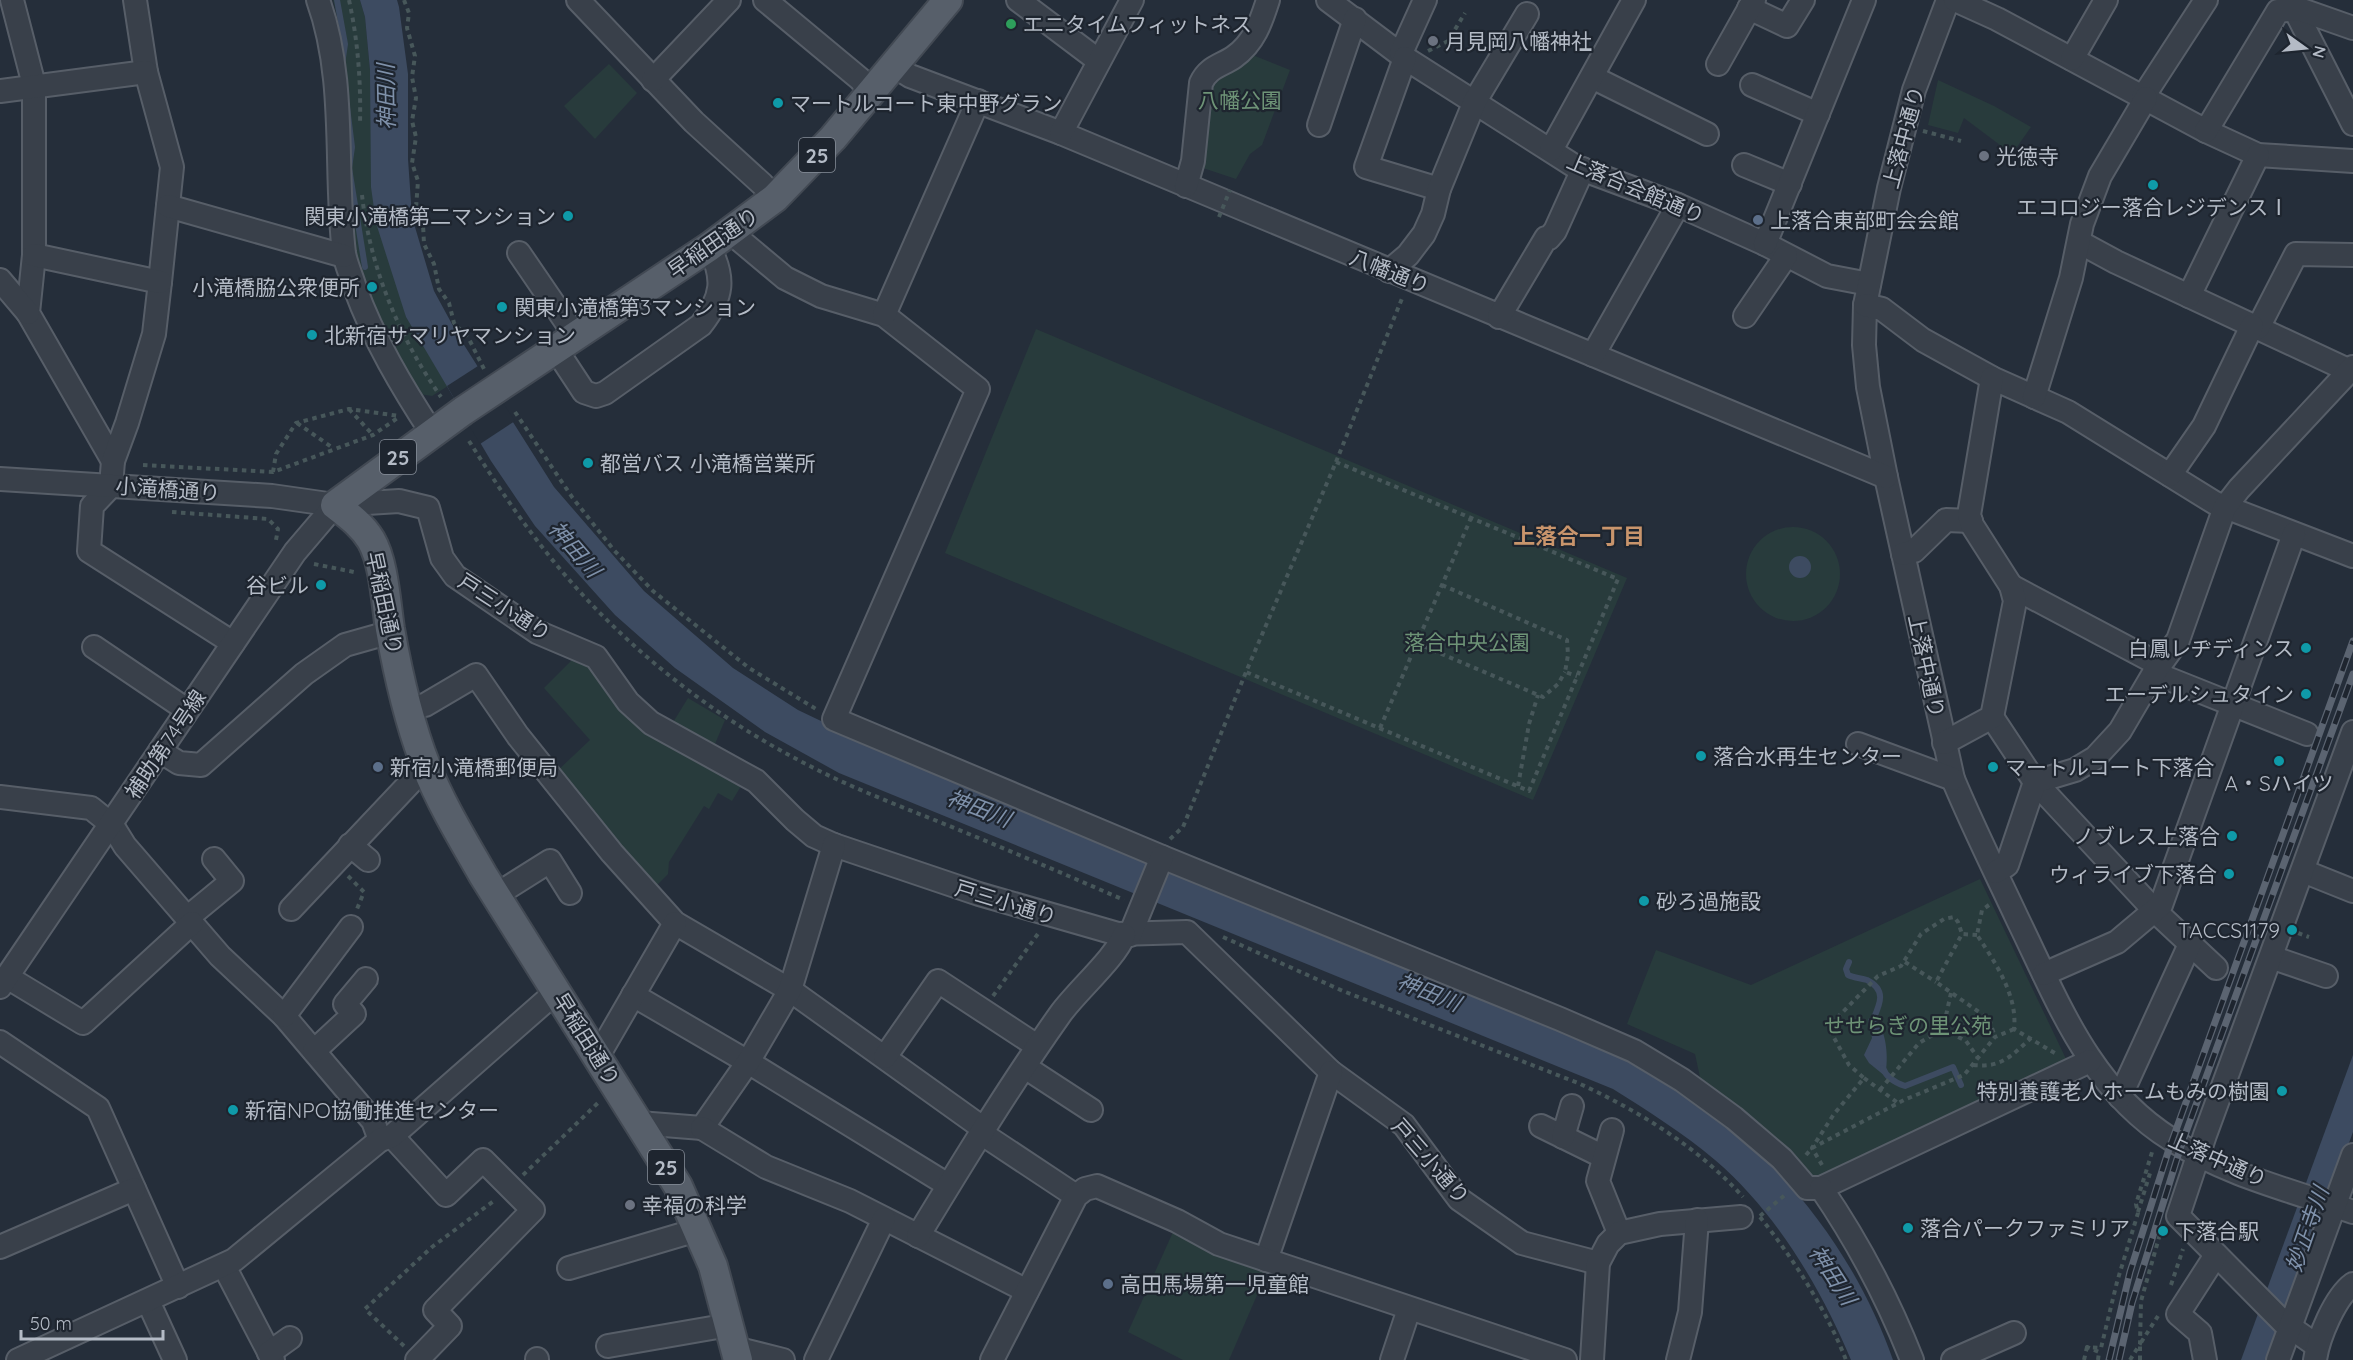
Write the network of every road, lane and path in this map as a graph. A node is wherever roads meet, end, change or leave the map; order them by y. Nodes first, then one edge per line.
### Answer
1 (12, 0) edge
2 (135, 0) edge
3 (318, 0) edge
4 (349, 0) edge
5 (404, 0) edge
6 (578, 0) edge
7 (729, 0) edge
8 (765, 0) edge
9 (948, 0) edge
10 (1018, 0) edge
11 (1132, 0) edge
12 (1268, 0) edge
13 (1328, 0) edge
14 (1425, 0) edge
15 (1634, 0) edge
16 (1803, 0) edge
17 (1864, 0) edge
18 (1948, 0) edge
19 (1955, 0) edge
20 (2106, 0) edge
21 (2201, 2) edge
22 (1752, 4) edge
23 (2295, 6) edge
24 (1465, 13) dead end
25 (1527, 14) dead end
26 (1355, 19) junction
27 (2353, 27) edge
28 (1408, 59) junction
29 (2072, 59) junction
30 (1098, 62) junction
31 (1718, 64) dead end
32 (894, 66) junction
33 (146, 72) junction
34 (1592, 77) junction
35 (653, 80) junction
36 (34, 85) junction
37 (1752, 85) dead end
38 (0, 91) edge
39 (872, 92) junction
40 (2145, 97) junction
41 (978, 101) junction
42 (1475, 101) junction
43 (1818, 114) junction
44 (2353, 124) edge
45 (1319, 125) dead end
46 (1905, 127) junction
47 (2206, 131) junction
48 (360, 133) dead end
49 (1061, 133) junction
50 (1707, 134) dead end
51 (1961, 141) dead end
52 (1551, 150) junction
53 (2258, 155) junction
54 (2353, 161) edge
55 (1744, 165) dead end
56 (1583, 169) junction
57 (1790, 184) junction
58 (1186, 186) junction
59 (1439, 189) junction
60 (362, 190) dead end
61 (1230, 190) dead end
62 (775, 198) junction
63 (1678, 205) junction
64 (168, 206) junction
65 (1219, 217) dead end
66 (719, 239) junction
67 (2079, 242) junction
68 (1765, 244) junction
69 (519, 253) dead end
70 (34, 255) junction
71 (2353, 255) edge
72 (344, 256) junction
73 (1786, 256) junction
74 (1389, 271) junction
75 (0, 280) edge
76 (160, 282) junction
77 (1867, 294) junction
78 (1403, 296) dead end
79 (2189, 296) junction
80 (28, 313) junction
81 (885, 315) junction
82 (1499, 316) junction
83 (1745, 316) dead end
84 (2255, 327) junction
85 (565, 341) junction
86 (1593, 355) junction
87 (2351, 369) edge
88 (1992, 378) junction
89 (489, 380) junction
90 (2034, 397) junction
91 (452, 404) junction
92 (349, 410) junction
93 (516, 412) dead end
94 (296, 423) junction
95 (432, 433) junction
96 (373, 435) junction
97 (334, 448) junction
98 (1336, 462) junction
99 (122, 463) junction
100 (273, 472) junction
101 (2170, 476) junction
102 (1886, 477) junction
103 (0, 479) edge
104 (111, 486) junction
105 (335, 505) junction
106 (2225, 507) junction
107 (167, 512) dead end
108 (1471, 518) junction
109 (1971, 521) junction
110 (2294, 534) junction
111 (276, 540) dead end
112 (1903, 554) junction
113 (2353, 556) edge
114 (314, 564) dead end
115 (354, 572) dead end
116 (1442, 585) junction
117 (2011, 586) junction
118 (391, 632) junction
119 (233, 643) junction
120 (1416, 644) junction
121 (94, 647) dead end
122 (2157, 669) junction
123 (1246, 672) junction
124 (1565, 672) junction
125 (1577, 676) junction
126 (1538, 695) junction
127 (2233, 705) junction
128 (408, 708) junction
129 (188, 710) junction
130 (1992, 717) junction
131 (834, 718) junction
132 (1380, 728) junction
133 (2353, 732) edge
134 (2307, 734) dead end
135 (1944, 743) junction
136 (1858, 744) dead end
137 (160, 751) junction
138 (426, 766) junction
139 (1953, 779) junction
140 (2035, 782) junction
141 (1518, 786) junction
142 (0, 797) edge
143 (112, 825) junction
144 (350, 845) junction
145 (834, 845) junction
146 (1161, 856) junction
147 (214, 859) dead end
148 (368, 860) dead end
149 (334, 863) junction
150 (2302, 870) junction
151 (1996, 872) junction
152 (2353, 891) edge
153 (570, 893) dead end
154 (496, 896) junction
155 (1995, 902) dead end
156 (291, 909) dead end
157 (2155, 911) junction
158 (1051, 916) junction
159 (189, 920) junction
160 (675, 923) junction
161 (351, 927) joint
162 (1962, 934) junction
163 (1127, 935) junction
164 (1977, 935) junction
165 (2190, 944) junction
166 (2271, 957) junction
167 (1905, 962) junction
168 (2216, 968) dead end
169 (2044, 974) junction
170 (2326, 976) dead end
171 (366, 979) dead end
172 (3, 982) edge
173 (1936, 982) junction
174 (790, 990) junction
175 (557, 991) junction
176 (1951, 993) junction
177 (633, 995) junction
178 (983, 1010) junction
179 (284, 1016) junction
180 (1943, 1029) junction
181 (2014, 1029) junction
182 (1995, 1037) junction
183 (2031, 1038) junction
184 (0, 1042) edge
185 (1037, 1046) junction
186 (314, 1051) junction
187 (598, 1056) junction
188 (885, 1058) junction
189 (1978, 1058) junction
190 (2067, 1059) dead end
191 (2090, 1061) junction
192 (748, 1062) junction
193 (1972, 1065) junction
194 (1024, 1067) junction
195 (1331, 1072) junction
196 (1864, 1078) junction
197 (616, 1085) junction
198 (1880, 1090) junction
199 (2120, 1097) junction
200 (1898, 1103) junction
201 (1572, 1106) dead end
202 (1090, 1110) dead end
203 (639, 1123) junction
204 (1541, 1126) dead end
205 (702, 1128) junction
206 (1612, 1130) dead end
207 (983, 1131) junction
208 (1563, 1137) junction
209 (386, 1138) junction
210 (2155, 1143) dead end
211 (1812, 1148) junction
212 (2198, 1155) junction
213 (2353, 1155) edge
214 (1805, 1156) dead end
215 (1604, 1157) junction
216 (2151, 1170) dead end
217 (1824, 1181) junction
218 (948, 1185) junction
219 (1793, 1187) dead end
220 (510, 1188) junction
221 (135, 1189) junction
222 (1076, 1196) junction
223 (2338, 1207) edge
224 (2138, 1213) junction
225 (1764, 1215) dead end
226 (1741, 1217) dead end
227 (884, 1219) junction
228 (1697, 1220) junction
229 (2164, 1220) dead end
230 (697, 1230) junction
231 (1619, 1233) junction
232 (918, 1236) junction
233 (0, 1247) edge
234 (2216, 1255) junction
235 (1266, 1260) junction
236 (1598, 1263) junction
237 (224, 1266) junction
238 (569, 1268) dead end
239 (2353, 1284) edge
240 (178, 1287) junction
241 (1028, 1291) junction
242 (148, 1301) junction
243 (1409, 1309) junction
244 (2286, 1325) junction
245 (2014, 1333) dead end
246 (290, 1338) dead end
247 (734, 1344) edge
248 (608, 1346) dead end
249 (2087, 1347) junction
250 (2316, 1353) edge
251 (271, 1357) edge
252 (18, 1360) edge
253 (176, 1360) edge
254 (417, 1360) edge
255 (783, 1360) edge
256 (816, 1360) edge
257 (992, 1360) edge
258 (1392, 1360) edge
259 (1565, 1360) edge
260 (1592, 1360) edge
261 (1678, 1360) edge
262 (1912, 1360) edge
263 (1953, 1360) edge
264 (2084, 1360) edge
265 (2098, 1360) edge
266 (2130, 1360) edge
267 (2205, 1360) edge
268 (2278, 1360) edge

1 - 36 street
2 - 33 street
3 - 72 street
4 - 48 path
5 - 89 path
6 - 35 street
7 - 35 street
8 - 39 street
9 - 32 main road, 早稲田通り / 25
10 - 30 street
11 - 30 street
12 - 58 street
13 - 26 street, 上落合会館通り
14 - 28 street
15 - 34 street
16 - 22 street
17 - 43 street
18 - 46 street, 上落中通り
19 - 29 street
20 - 29 street
21 - 40 street
22 - 31 street
23 - 27 street
23 - 44 street
23 - 47 street
24 - 28 path
25 - 42 street
26 - 28 street, 上落合会館通り
26 - 45 street
28 - 42 street, 上落合会館通り
28 - 59 street
29 - 40 street
30 - 49 street
32 - 39 main road, 早稲田通り / 25
32 - 41 street, 八幡通り
33 - 36 street
33 - 64 street
34 - 50 street
34 - 52 street
35 - 62 street
36 - 38 street
36 - 70 street
37 - 43 street
39 - 62 main road, 早稲田通り / 25
40 - 47 street
40 - 67 street
41 - 49 street, 八幡通り
41 - 81 street
42 - 52 street, 上落合会館通り
42 - 59 street
43 - 57 street
46 - 51 path
46 - 77 street, 上落中通り
47 - 53 street
49 - 58 street, 八幡通り
52 - 56 street, 上落合会館通り
53 - 54 street
53 - 79 street
55 - 57 street
56 - 63 street, 上落合会館通り
56 - 82 street
57 - 68 street
58 - 74 street, 八幡通り
59 - 74 street
60 - 91 path
61 - 65 path, bridge
62 - 66 main road, 早稲田通り / 25
63 - 68 street, 上落合会館通り
63 - 86 street
64 - 72 street
64 - 76 street
66 - 81 street
66 - 85 main road, 早稲田通り / 25
66 - 85 street
67 - 79 street
67 - 90 street
68 - 73 street, 上落合会館通り
69 - 85 street
70 - 76 street
70 - 80 street
71 - 84 street
72 - 95 street
73 - 77 street, 上落合会館通り
73 - 83 street
74 - 82 street, 八幡通り
75 - 80 street
76 - 99 street
77 - 88 street, 上落合会館通り
77 - 102 street, 上落中通り
78 - 98 path
79 - 84 street
80 - 99 street
81 - 131 street
82 - 86 street, 八幡通り
84 - 87 street
84 - 101 street
85 - 89 main road, 早稲田通り / 25
86 - 102 street, 八幡通り
87 - 106 street
88 - 90 street, 上落合会館通り
88 - 109 street
89 - 91 main road, 早稲田通り / 25
90 - 101 street, 上落合会館通り
91 - 95 main road, 早稲田通り / 25
92 - 94 path
92 - 96 path
92 - 96 path
93 - 131 path
94 - 97 path
94 - 100 path
95 - 105 main road, 早稲田通り / 25
96 - 97 path
97 - 100 path
98 - 108 path
98 - 123 path
99 - 100 path
99 - 104 street
101 - 106 street, 上落合会館通り
102 - 112 street, 上落中通り
103 - 104 street, 小滝橋通り
104 - 105 street, 小滝橋通り
104 - 119 street
105 - 118 main road, 早稲田通り / 25
105 - 119 street, 補助第74号線
105 - 145 street, 戸三小通り
106 - 110 street, 上落合会館通り
106 - 122 street
107 - 111 path
108 - 116 path
108 - 125 path
109 - 112 street
109 - 117 street
110 - 113 street, 上落合会館通り
110 - 127 street
112 - 135 street, 上落中通り
114 - 115 path
116 - 120 path
116 - 124 path
117 - 122 street
117 - 130 street
118 - 128 main road, 早稲田通り / 25
118 - 137 street
119 - 129 street, 補助第74号線
120 - 126 path
120 - 132 path
121 - 129 street
122 - 127 street
122 - 140 street
123 - 132 path
123 - 146 path
124 - 125 path
124 - 126 path
125 - 141 path
126 - 141 path
127 - 134 street
127 - 157 street
128 - 138 main road, 早稲田通り / 25
128 - 160 street
129 - 137 street, 補助第74号線
130 - 135 street
130 - 140 street
131 - 146 street
132 - 141 path
133 - 150 street
135 - 139 street, 上落中通り
136 - 139 street
137 - 143 street, 補助第74号線
138 - 144 street
138 - 154 main road, 早稲田通り / 25
139 - 151 street, 上落中通り
140 - 151 street
140 - 157 street
142 - 143 street
143 - 159 street
143 - 172 street, 補助第74号線
144 - 148 street
144 - 149 street
145 - 158 street, 戸三小通り
145 - 174 street
146 - 163 street
146 - 217 street
147 - 159 street
149 - 156 street
149 - 161 path
150 - 152 street
150 - 166 street
151 - 169 street, 上落中通り
153 - 154 street
154 - 175 main road, 早稲田通り / 25
155 - 164 path
157 - 165 street
157 - 169 street
158 - 163 street, 戸三小通り
158 - 178 path
159 - 172 street
159 - 179 street
160 - 174 street
160 - 177 street
161 - 179 street
162 - 164 path
162 - 167 path
162 - 173 path
163 - 185 street
163 - 195 street, 戸三小通り
164 - 181 path
165 - 168 street
165 - 199 street
166 - 170 street
166 - 212 street
167 - 173 path
167 - 196 path
169 - 191 street, 上落中通り
171 - 186 street
173 - 176 path
174 - 188 street
174 - 192 street
175 - 187 main road, 早稲田通り / 25
175 - 209 street
176 - 180 path
176 - 182 path
177 - 187 street
177 - 192 street
178 - 185 street
178 - 188 street
179 - 186 street
180 - 189 path
180 - 198 path
181 - 182 path
181 - 183 path
182 - 189 path
183 - 190 path
183 - 193 path
184 - 221 street
185 - 194 street
186 - 209 street
187 - 197 main road, 早稲田通り / 25
188 - 207 street
189 - 193 path
191 - 199 street, 上落中通り
191 - 217 street
192 - 205 street
192 - 218 street
193 - 200 path
194 - 202 street
194 - 207 street
195 - 235 street
195 - 236 street, 戸三小通り
196 - 198 path
196 - 211 path
197 - 203 main road, 早稲田通り / 25
197 - 220 path
198 - 200 path
199 - 212 street, 上落中通り
200 - 211 path
201 - 208 street
203 - 205 street
203 - 230 main road, 早稲田通り / 25
204 - 208 street
205 - 227 street
206 - 215 street
207 - 218 street
207 - 222 street
208 - 215 street
209 - 220 street
209 - 237 street
210 - 224 path
211 - 214 path
211 - 217 path
212 - 223 street, 上落中通り
212 - 234 street
213 - 223 street
215 - 231 street
216 - 224 path
217 - 262 street
218 - 232 street
219 - 225 path
220 - 254 street
220 - 254 path
221 - 233 street
221 - 240 street
222 - 235 street
222 - 241 street
223 - 244 street
224 - 249 path
226 - 228 street
227 - 232 street
227 - 256 street
228 - 231 street
228 - 261 street
229 - 266 path
230 - 238 street
230 - 247 main road, 早稲田通り / 25
231 - 236 street
232 - 241 street
234 - 244 street
234 - 267 street
235 - 243 street
236 - 260 street
237 - 240 street
237 - 251 street
239 - 250 street
240 - 242 street
241 - 257 street
242 - 252 street
242 - 253 street
243 - 258 street
243 - 259 street
244 - 250 street
244 - 268 street
245 - 263 street
246 - 251 street
247 - 248 street
247 - 255 street
249 - 264 path
249 - 265 path

